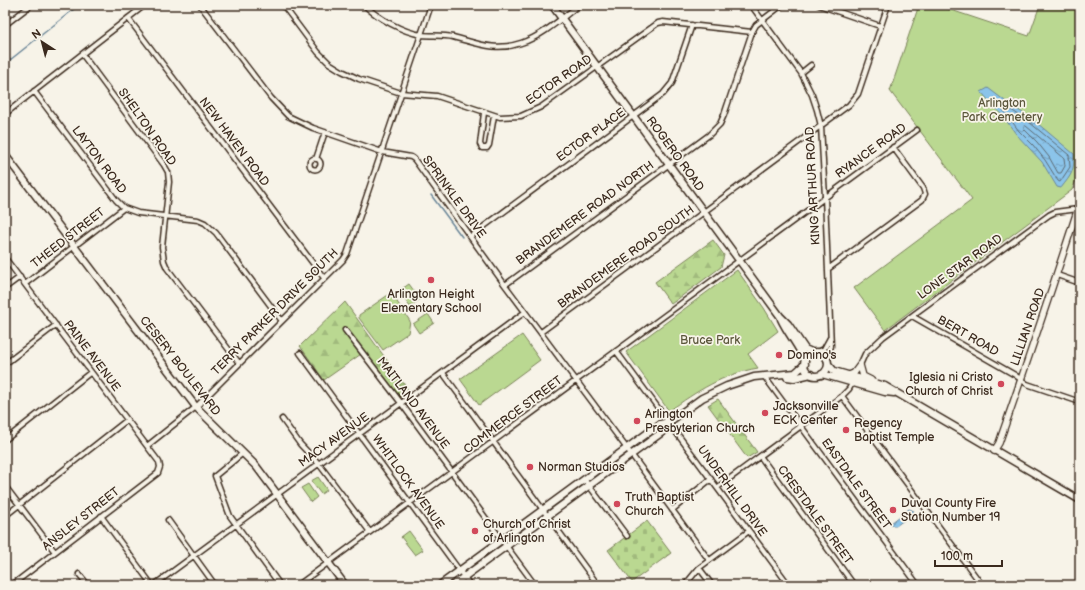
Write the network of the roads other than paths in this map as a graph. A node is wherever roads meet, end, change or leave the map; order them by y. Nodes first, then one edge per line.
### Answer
1 (31, 5) edge
2 (145, 5) edge
3 (200, 5) edge
4 (283, 5) edge
5 (364, 5) edge
6 (431, 5) edge
7 (552, 5) edge
8 (579, 5) edge
9 (751, 5) edge
10 (782, 5) edge
11 (819, 5) edge
12 (888, 5) edge
13 (128, 18) junction
14 (562, 18) junction
15 (762, 20) junction
16 (5, 25) edge
17 (692, 25) junction
18 (880, 26) junction
19 (752, 32) junction
20 (421, 35) junction
21 (82, 54) junction
22 (811, 65) dead end
23 (597, 66) junction
24 (801, 73) junction
25 (34, 91) junction
26 (401, 93) junction
27 (484, 113) junction
28 (5, 114) edge
29 (494, 116) junction
30 (634, 116) junction
31 (820, 126) junction
32 (917, 130) dead end
33 (325, 132) junction
34 (893, 147) junction
35 (382, 152) junction
36 (5, 155) edge
37 (316, 159) dead end
38 (669, 164) junction
39 (825, 197) junction
40 (1080, 202) edge
41 (124, 208) junction
42 (1078, 209) junction
43 (704, 212) junction
44 (165, 216) junction
45 (470, 236) junction
46 (74, 247) junction
47 (5, 258) edge
48 (740, 260) junction
49 (828, 269) junction
50 (1057, 276) junction
51 (20, 277) junction
52 (324, 278) junction
53 (1080, 283) edge
54 (25, 284) junction
55 (505, 285) junction
56 (5, 288) edge
57 (525, 312) junction
58 (780, 316) junction
59 (912, 316) junction
60 (282, 321) junction
61 (56, 325) junction
62 (345, 330) dead end
63 (541, 332) junction
64 (830, 338) junction
65 (616, 351) junction
66 (816, 352) junction
67 (300, 353) dead end
68 (805, 362) junction
69 (827, 362) junction
70 (239, 363) junction
71 (5, 364) edge
72 (860, 365) junction
73 (92, 372) junction
74 (443, 373) junction
75 (811, 374) junction
76 (822, 374) junction
77 (782, 375) junction
78 (849, 375) junction
79 (764, 376) junction
80 (1021, 379) junction
81 (576, 380) junction
82 (853, 382) junction
83 (890, 389) junction
84 (896, 393) junction
85 (842, 396) junction
86 (1080, 402) edge
87 (401, 403) junction
88 (196, 407) junction
89 (282, 419) dead end
90 (127, 420) junction
91 (669, 422) junction
92 (801, 426) junction
93 (360, 434) junction
94 (5, 440) edge
95 (493, 442) junction
96 (147, 446) junction
97 (627, 448) junction
98 (994, 451) junction
99 (243, 453) junction
100 (632, 454) junction
101 (760, 456) junction
102 (319, 464) junction
103 (160, 467) joint
104 (452, 472) junction
105 (584, 479) junction
106 (711, 479) junction
107 (589, 485) junction
108 (5, 486) edge
109 (718, 487) junction
110 (278, 494) junction
111 (1080, 500) edge
112 (410, 503) junction
113 (19, 505) junction
114 (543, 509) junction
115 (672, 510) junction
116 (5, 516) edge
117 (101, 516) junction
118 (548, 516) junction
119 (168, 520) dead end
120 (235, 525) junction
121 (749, 531) junction
122 (370, 532) junction
123 (626, 536) dead end
124 (501, 540) junction
125 (506, 546) junction
126 (55, 552) junction
127 (194, 556) junction
128 (709, 560) junction
129 (329, 563) junction
130 (700, 568) junction
131 (460, 571) junction
132 (79, 574) dead end
133 (464, 577) junction
134 (12, 585) edge
135 (88, 585) edge
136 (153, 585) edge
137 (215, 585) edge
138 (280, 585) edge
139 (298, 585) edge
140 (345, 585) edge
141 (440, 585) edge
142 (453, 585) edge
143 (470, 585) edge
144 (535, 585) edge
145 (598, 585) edge
146 (685, 585) edge
147 (712, 585) edge
148 (789, 585) edge
149 (854, 585) edge
150 (918, 585) edge
151 (982, 585) edge

1 - 16 street
2 - 13 street
3 - 33 street, SPRINKLE DRIVE
4 - 26 street, ECTOR ROAD
5 - 20 street
6 - 20 street, TERRY PARKER DRIVE SOUTH
7 - 14 main road, ROGERO ROAD
8 - 14 street
9 - 15 street, KING ARTHUR ROAD
10 - 15 street, BRANDEMERE ROAD NORTH
11 - 18 street
12 - 18 street, BRANDEMERE ROAD SOUTH
13 - 21 street
13 - 52 street, NEW HAVEN ROAD
14 - 20 street
14 - 23 main road, ROGERO ROAD
15 - 19 street, BRANDEMERE ROAD NORTH
15 - 24 street, KING ARTHUR ROAD
17 - 19 street, ECTOR ROAD
17 - 23 street, ECTOR ROAD
17 - 30 street, ECTOR PLACE
18 - 31 street, BRANDEMERE ROAD SOUTH
19 - 38 street, BRANDEMERE ROAD NORTH
20 - 26 street, TERRY PARKER DRIVE SOUTH
21 - 25 street
21 - 44 street, SHELTON ROAD
22 - 24 street
23 - 29 street, ECTOR ROAD
23 - 30 main road, ROGERO ROAD
24 - 31 street, KING ARTHUR ROAD
25 - 28 street
25 - 41 street, LAYTON ROAD
26 - 27 street, ECTOR ROAD
26 - 35 street, TERRY PARKER DRIVE SOUTH
27 - 29 street, ECTOR ROAD
27 - 29 street
30 - 38 main road, ROGERO ROAD
30 - 45 street, ECTOR PLACE
31 - 39 street, KING ARTHUR ROAD
31 - 43 street, BRANDEMERE ROAD SOUTH
32 - 34 street, RYANCE ROAD
33 - 35 street, SPRINKLE DRIVE
33 - 37 street
34 - 39 street, RYANCE ROAD
34 - 49 street
35 - 45 street, SPRINKLE DRIVE
35 - 52 street, TERRY PARKER DRIVE SOUTH
36 - 46 main road, CESERY BOULEVARD
38 - 43 main road, ROGERO ROAD
38 - 55 street, BRANDEMERE ROAD NORTH
39 - 48 street, RYANCE ROAD
39 - 49 street, KING ARTHUR ROAD
40 - 42 street
41 - 44 street, LAYTON ROAD
41 - 46 street, THEED STREET
42 - 50 street, LILLIAN ROAD
42 - 59 street, LONE STAR ROAD
43 - 48 main road, ROGERO ROAD
43 - 63 street, BRANDEMERE ROAD SOUTH
44 - 60 street, LAYTON ROAD
44 - 70 street, SHELTON ROAD
45 - 55 street, SPRINKLE DRIVE
46 - 54 street, THEED STREET
46 - 88 main road, CESERY BOULEVARD
47 - 51 street, PAINE AVENUE
48 - 58 main road, ROGERO ROAD
48 - 65 street, COMMERCE STREET
49 - 64 street, KING ARTHUR ROAD
50 - 53 street
50 - 80 street, LILLIAN ROAD
51 - 54 street, PAINE AVENUE
51 - 56 street, THEED STREET
52 - 60 street, TERRY PARKER DRIVE SOUTH
54 - 61 street, PAINE AVENUE
55 - 57 street, SPRINKLE DRIVE
57 - 63 street, SPRINKLE DRIVE
57 - 74 street, MACY AVENUE
58 - 66 main road, ROGERO ROAD
58 - 68 main road, ROGERO ROAD
59 - 72 street, LONE STAR ROAD
59 - 80 street, BERT ROAD
60 - 70 street, TERRY PARKER DRIVE SOUTH
61 - 71 street
61 - 73 street, PAINE AVENUE
62 - 87 street, MAITLAND AVENUE
63 - 81 street, SPRINKLE DRIVE
64 - 66 street
64 - 69 street, KING ARTHUR ROAD
65 - 81 street, COMMERCE STREET
65 - 91 street, UNDERHILL DRIVE
66 - 68 main road
66 - 69 main road
67 - 93 street, WHITLOCK AVENUE
68 - 75 main road
68 - 77 main road
69 - 76 main road
69 - 78 main road
70 - 88 street, TERRY PARKER DRIVE SOUTH
72 - 78 street
72 - 83 street
73 - 90 street, PAINE AVENUE
73 - 94 street
74 - 87 street, MACY AVENUE
74 - 95 street
75 - 76 main road
75 - 77 main road
76 - 82 main road
77 - 79 main road
78 - 83 main road
79 - 91 main road
79 - 92 street, EASTDALE STREET
80 - 86 street, BERT ROAD
80 - 98 street, LILLIAN ROAD
81 - 95 street, COMMERCE STREET
81 - 97 street, SPRINKLE DRIVE
82 - 84 main road
82 - 85 street
83 - 84 main road
84 - 98 main road
85 - 92 street
85 - 151 street
87 - 93 street, MACY AVENUE
87 - 104 street, MAITLAND AVENUE
88 - 96 street, TERRY PARKER DRIVE SOUTH
88 - 99 main road, CESERY BOULEVARD
89 - 102 street
90 - 96 street, PAINE AVENUE
90 - 113 street
91 - 97 main road
91 - 100 main road
91 - 106 street, UNDERHILL DRIVE
92 - 101 street
92 - 150 street, EASTDALE STREET
93 - 102 street, MACY AVENUE
93 - 112 street, WHITLOCK AVENUE
95 - 104 street, COMMERCE STREET
95 - 114 street
96 - 103 street, PAINE AVENUE
97 - 100 street, SPRINKLE DRIVE
97 - 105 main road
98 - 111 main road
99 - 110 main road, CESERY BOULEVARD
99 - 120 street
100 - 107 main road
100 - 115 street, SPRINKLE DRIVE
101 - 109 street
101 - 149 street, CRESTDALE STREET
102 - 110 street, MACY AVENUE
102 - 122 street
103 - 117 street, ANSLEY STREET
104 - 112 street, COMMERCE STREET
104 - 124 street, MAITLAND AVENUE
105 - 107 street
105 - 114 main road
106 - 109 street, UNDERHILL DRIVE
106 - 115 street
107 - 118 main road
107 - 123 street
108 - 113 street
109 - 121 street, UNDERHILL DRIVE
110 - 120 street, MACY AVENUE
110 - 129 main road, CESERY BOULEVARD
112 - 122 street, COMMERCE STREET
112 - 131 street, WHITLOCK AVENUE
113 - 116 street
113 - 126 street
114 - 118 street
114 - 124 main road
115 - 128 street, SPRINKLE DRIVE
117 - 126 street, ANSLEY STREET
117 - 136 street
118 - 125 main road
118 - 145 street
119 - 127 street
120 - 127 street, MACY AVENUE
120 - 138 street
121 - 128 street
121 - 148 street, UNDERHILL DRIVE
122 - 129 street, COMMERCE STREET
124 - 125 street, MAITLAND AVENUE
124 - 131 main road
125 - 133 main road
125 - 144 street, MAITLAND AVENUE
126 - 134 street, ANSLEY STREET
127 - 136 street, MACY AVENUE
127 - 137 street
128 - 130 street
129 - 139 street, COMMERCE STREET
129 - 140 main road, CESERY BOULEVARD
130 - 146 street
130 - 147 street
131 - 133 street, WHITLOCK AVENUE
131 - 141 main road
132 - 135 street
133 - 142 main road
133 - 143 street, WHITLOCK AVENUE

